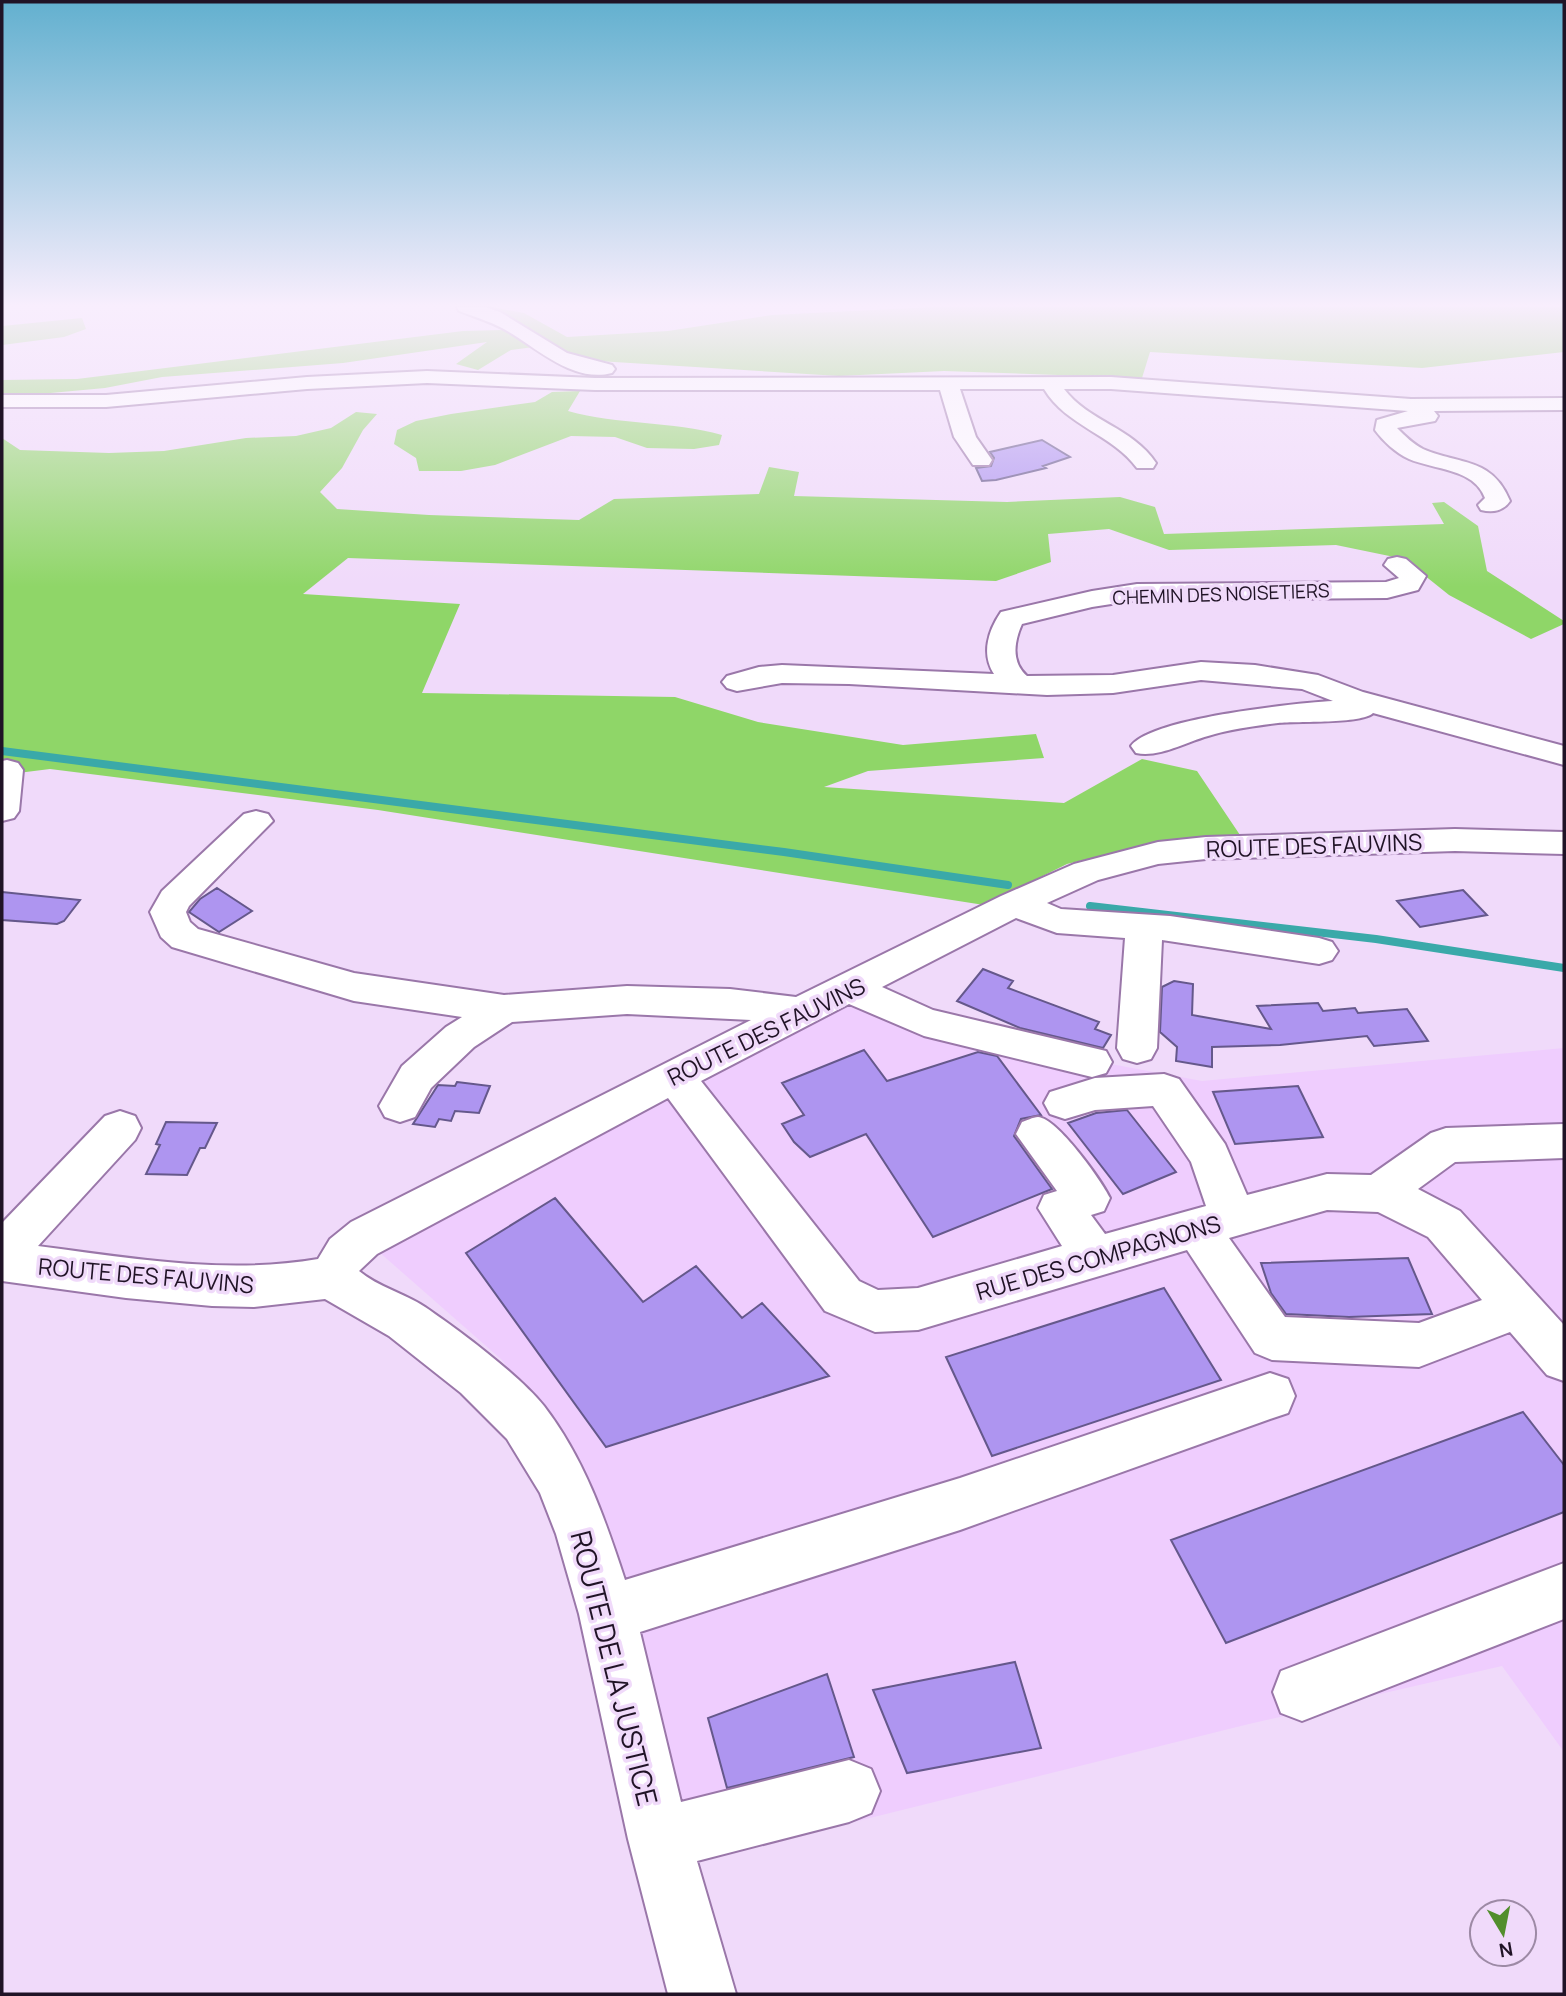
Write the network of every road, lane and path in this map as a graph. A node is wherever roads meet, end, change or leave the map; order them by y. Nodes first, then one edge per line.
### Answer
1 (116, 400) edge
2 (953, 400) edge
3 (1062, 400) edge
4 (1338, 400) edge
5 (2, 401) edge
6 (1564, 404) edge
7 (1489, 405) junction
8 (981, 460) dead end
9 (1145, 463) dead end
10 (1490, 505) dead end
11 (1397, 565) dead end
12 (737, 682) dead end
13 (1018, 684) junction
14 (1401, 711) junction
15 (1146, 746) dead end
16 (1564, 756) edge
17 (2, 771) edge
18 (2, 811) edge
19 (256, 821) dead end
20 (1564, 843) edge
21 (1014, 904) junction
22 (1143, 926) junction
23 (1319, 951) dead end
24 (850, 989) junction
25 (504, 1009) junction
26 (802, 1012) junction
27 (1137, 1048) dead end
28 (1092, 1062) dead end
29 (674, 1076) junction
30 (400, 1105) dead end
31 (120, 1128) dead end
32 (1564, 1141) edge
33 (1379, 1194) junction
34 (1215, 1223) junction
35 (2, 1254) edge
36 (1095, 1256) junction
37 (2, 1261) edge
38 (334, 1277) junction
39 (1519, 1307) junction
40 (1564, 1359) edge
41 (1270, 1396) dead end
42 (1564, 1591) edge
43 (607, 1614) junction
44 (1302, 1692) dead end
45 (849, 1791) dead end
46 (659, 1839) junction
47 (702, 1994) edge

1 - 5 street
2 - 8 street
3 - 9 street
4 - 7 street
6 - 7 street
7 - 10 street
11 - 13 street, CHEMIN DES NOISETIERS
12 - 13 street
13 - 14 street
14 - 15 street
14 - 16 street
17 - 18 street
19 - 25 street
20 - 21 street, ROUTE DES FAUVINS
21 - 22 street
21 - 24 street, ROUTE DES FAUVINS
22 - 23 street
22 - 27 street
24 - 26 street, ROUTE DES FAUVINS
24 - 28 street
25 - 26 street
25 - 30 street
26 - 29 street, ROUTE DES FAUVINS
29 - 36 street, RUE DES COMPAGNONS
29 - 38 street, ROUTE DES FAUVINS
31 - 35 street
32 - 33 street
33 - 34 street, RUE DES COMPAGNONS
33 - 39 street, RUE DES COMPAGNONS
34 - 36 street, RUE DES COMPAGNONS
34 - 36 street
34 - 39 street
37 - 38 street, ROUTE DES FAUVINS
38 - 43 street, ROUTE DE LA JUSTICE
39 - 40 street, RUE DES COMPAGNONS
41 - 43 street
42 - 44 street
43 - 46 street, ROUTE DE LA JUSTICE
45 - 46 street
46 - 47 street, ROUTE DE LA JUSTICE

